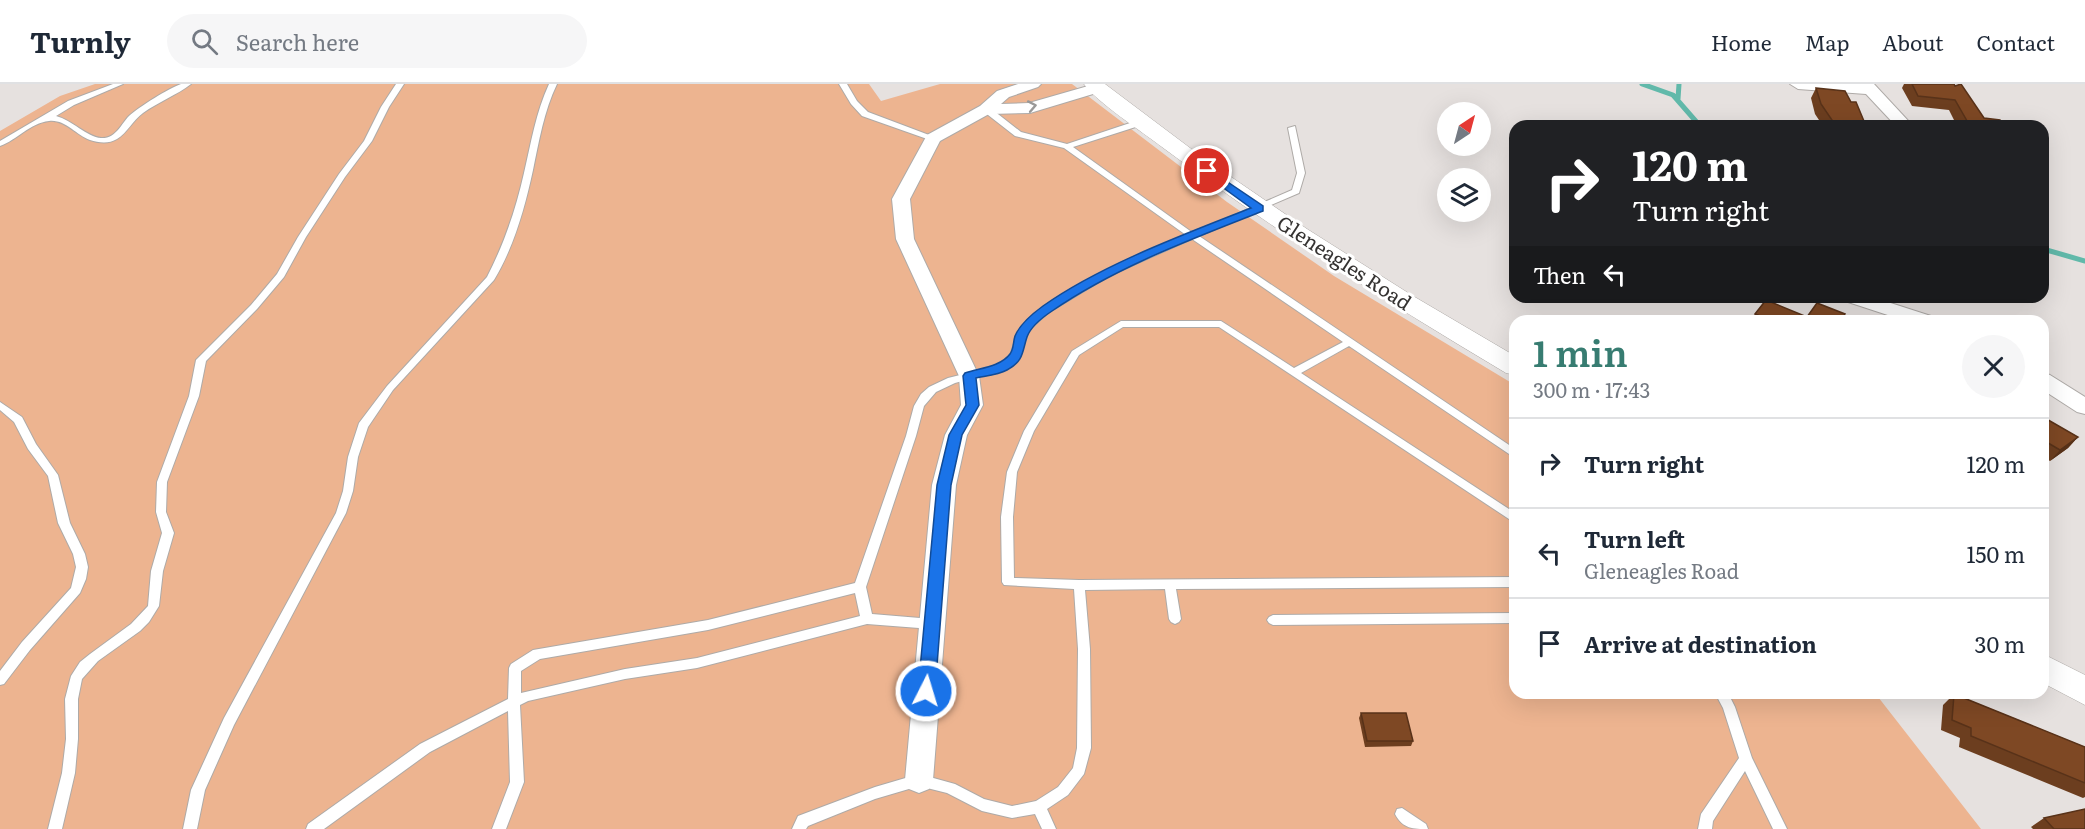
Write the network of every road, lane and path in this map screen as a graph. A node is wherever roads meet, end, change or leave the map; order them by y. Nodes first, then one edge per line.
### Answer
1 (119, 84) edge
2 (187, 84) edge
3 (400, 84) edge
4 (553, 84) edge
5 (843, 84) edge
6 (1033, 84) edge
7 (1798, 84) edge
8 (1096, 86) edge
9 (1868, 87) edge
10 (986, 109) junction
11 (46, 119) junction
12 (1899, 120) edge
13 (1142, 122) junction
14 (1292, 128) dead end
15 (933, 138) junction
16 (0, 144) edge
17 (1067, 146) junction
18 (1259, 208) junction
19 (1191, 235) junction
20 (1871, 303) edge
21 (1908, 315) edge
22 (1348, 343) junction
23 (1509, 364) edge
24 (1295, 372) junction
25 (969, 376) junction
26 (2049, 384) edge
27 (0, 405) edge
28 (2085, 407) edge
29 (1509, 450) edge
30 (1509, 515) edge
31 (1509, 582) edge
32 (1079, 585) junction
33 (1170, 586) junction
34 (860, 587) junction
35 (1509, 618) edge
36 (867, 619) junction
37 (1175, 619) dead end
38 (1273, 620) dead end
39 (932, 624) junction
40 (2049, 671) edge
41 (0, 680) edge
42 (2085, 691) edge
43 (1724, 699) edge
44 (514, 702) junction
45 (1746, 759) junction
46 (919, 780) junction
47 (1039, 807) junction
48 (1402, 814) dead end
49 (55, 829) edge
50 (190, 829) edge
51 (313, 829) edge
52 (500, 829) edge
53 (799, 829) edge
54 (1049, 829) edge
55 (1421, 829) edge
56 (1705, 829) edge
57 (1780, 829) edge

1 - 11 lane
2 - 11 lane
3 - 49 lane
4 - 50 lane
5 - 15 lane
6 - 10 street
7 - 9 street
10 -> 8 street
8 - 13 street, Gleneagles Road
9 - 12 street
10 - 15 street
10 - 17 lane
11 - 16 lane
13 - 17 lane
13 - 18 street, Gleneagles Road
14 - 18 lane
15 - 25 street
17 - 19 lane
18 - 19 lane
18 - 23 street, Gleneagles Road
19 - 22 lane
19 - 25 lane
20 - 21 street
22 - 24 lane
22 - 29 lane
24 - 30 lane
24 - 32 lane
25 - 34 lane
25 - 39 street
26 - 28 street
27 - 41 lane
31 - 33 lane
32 - 33 lane
32 - 47 lane
33 - 37 lane
34 - 36 lane
34 - 44 lane
35 - 38 lane
36 - 39 lane
36 - 44 lane
39 - 46 street
40 - 42 street
43 - 45 lane
44 - 51 lane
44 - 52 lane
45 - 56 lane
45 - 57 lane
46 - 47 lane
46 - 53 lane
47 - 54 lane
48 - 55 lane

